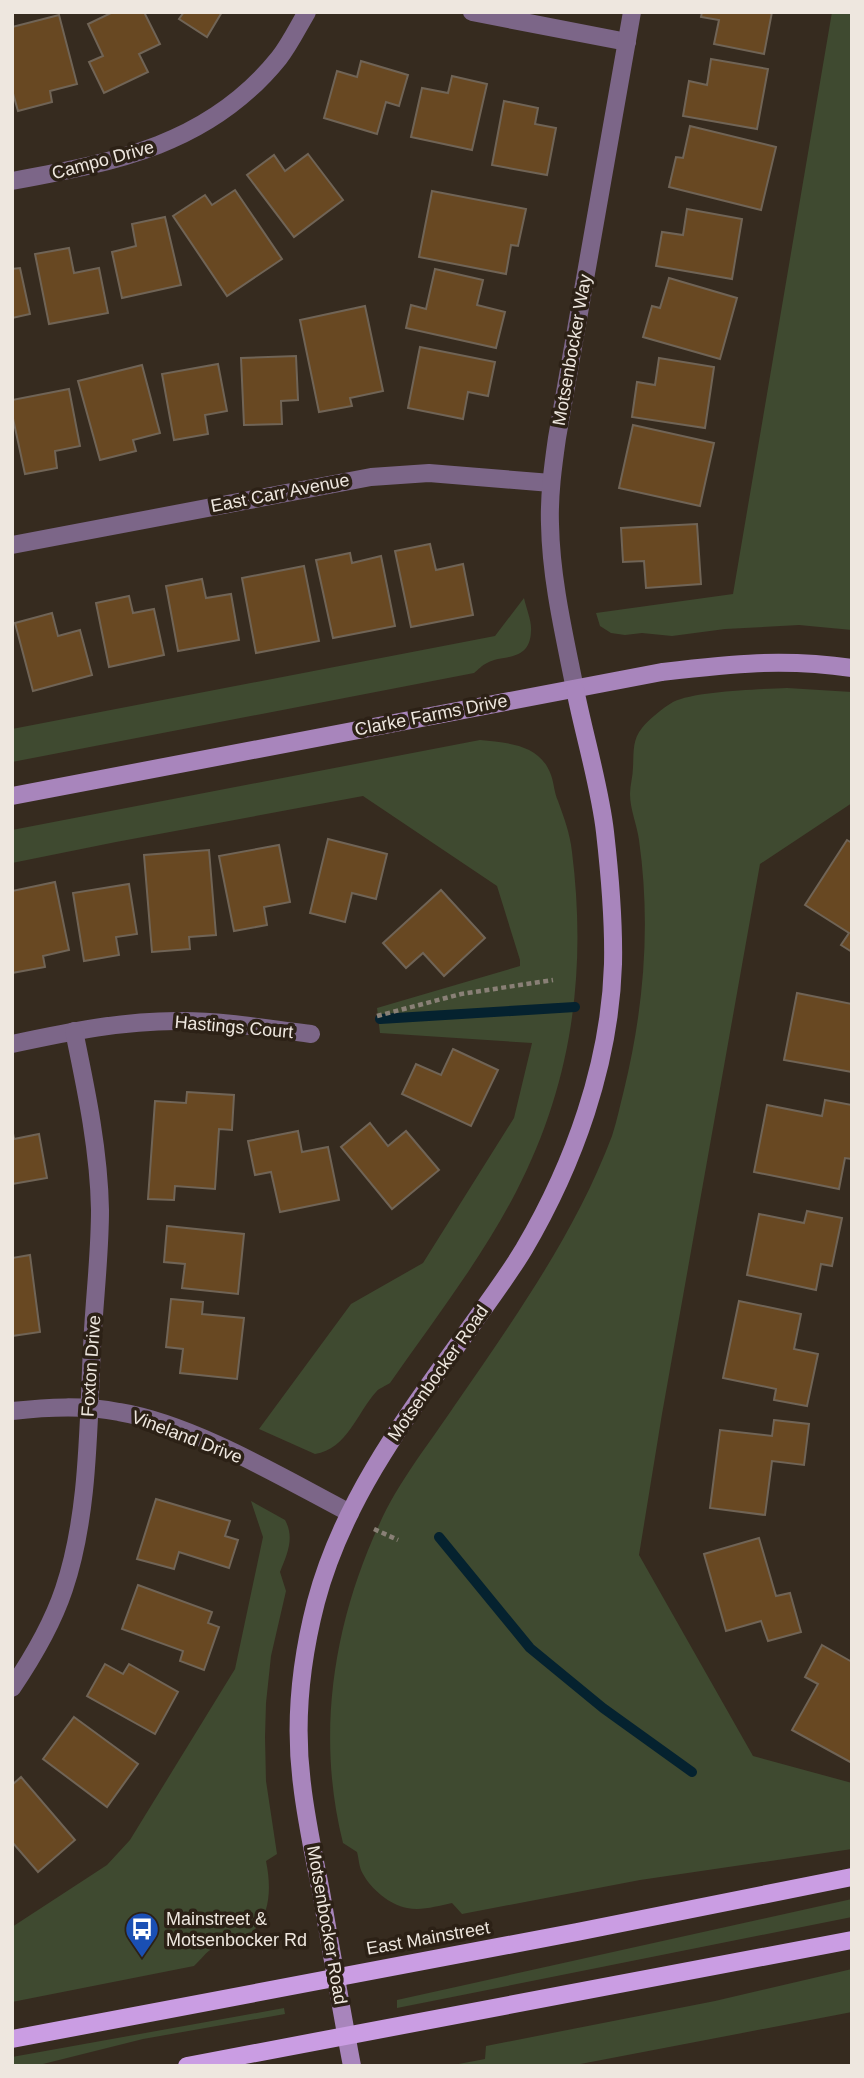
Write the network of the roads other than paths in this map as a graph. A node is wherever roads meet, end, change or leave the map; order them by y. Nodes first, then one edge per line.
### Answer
1 (307, 12) edge
2 (472, 12) edge
3 (632, 12) edge
4 (627, 42) junction
5 (12, 181) edge
6 (551, 483) junction
7 (12, 545) edge
8 (852, 668) edge
9 (575, 689) junction
10 (12, 796) edge
11 (74, 1031) junction
12 (311, 1034) dead end
13 (12, 1044) edge
14 (89, 1408) junction
15 (12, 1411) edge
16 (350, 1513) junction
17 (12, 1688) edge
18 (852, 1877) edge
19 (852, 1940) edge
20 (336, 1976) junction
21 (346, 2036) junction
22 (12, 2039) edge
23 (187, 2066) edge
24 (352, 2066) edge

1 - 5 street, Campo Drive
2 - 4 street
3 - 4 street, Motsenbocker Way
4 - 6 street, Motsenbocker Way
6 - 7 street, East Carr Avenue
6 - 9 street, Motsenbocker Way
8 - 9 street, Clarke Farms Drive
9 - 10 street, Clarke Farms Drive
9 - 16 street, Motsenbocker Road
11 - 12 street, Hastings Court
11 - 13 street, Hastings Court
11 - 14 street, Foxton Drive
14 - 15 street, Vineland Drive
14 - 16 street, Vineland Drive
14 - 17 street, Foxton Drive
16 - 20 street, Motsenbocker Road
18 - 20 main road, East Mainstreet
19 - 21 main road
20 - 21 street, Motsenbocker Road
20 - 22 main road, East Mainstreet
21 - 23 main road
21 - 24 street, Motsenbocker Road

